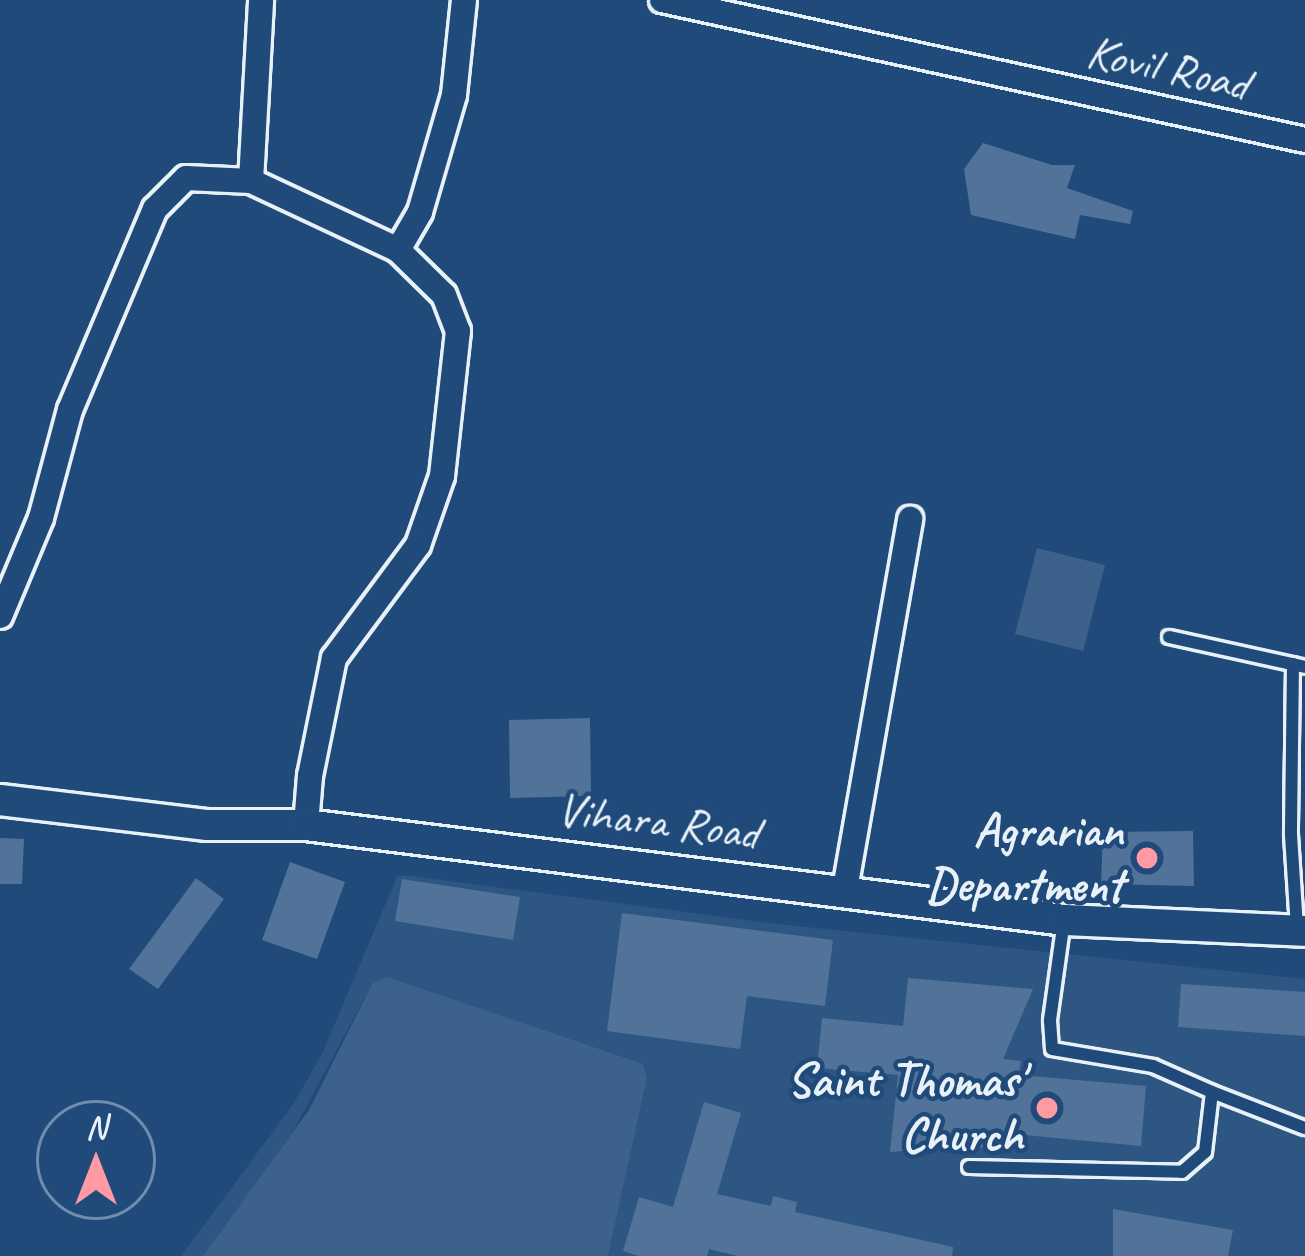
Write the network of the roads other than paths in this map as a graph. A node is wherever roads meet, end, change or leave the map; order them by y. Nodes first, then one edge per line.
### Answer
1 (261, 0) edge
2 (464, 0) edge
3 (662, 0) edge
4 (1305, 140) edge
5 (251, 181) junction
6 (398, 250) junction
7 (910, 519) dead end
8 (0, 616) edge
9 (1169, 637) dead end
10 (1299, 665) edge
11 (0, 800) edge
12 (306, 825) junction
13 (845, 889) junction
14 (1064, 920) junction
15 (1301, 930) edge
16 (1212, 1092) junction
17 (1305, 1128) edge
18 (969, 1167) dead end

1 - 5 street
2 - 6 street
3 - 4 street, Kovil Road
5 - 6 street
5 - 8 street
6 - 12 street
7 - 13 street
9 - 10 lane
10 - 15 lane
11 - 12 street, Vihara Road
12 - 13 street, Vihara Road
13 - 14 street, Vihara Road
14 - 15 street, Vihara Road
14 - 16 lane
16 - 17 lane
16 - 18 lane

